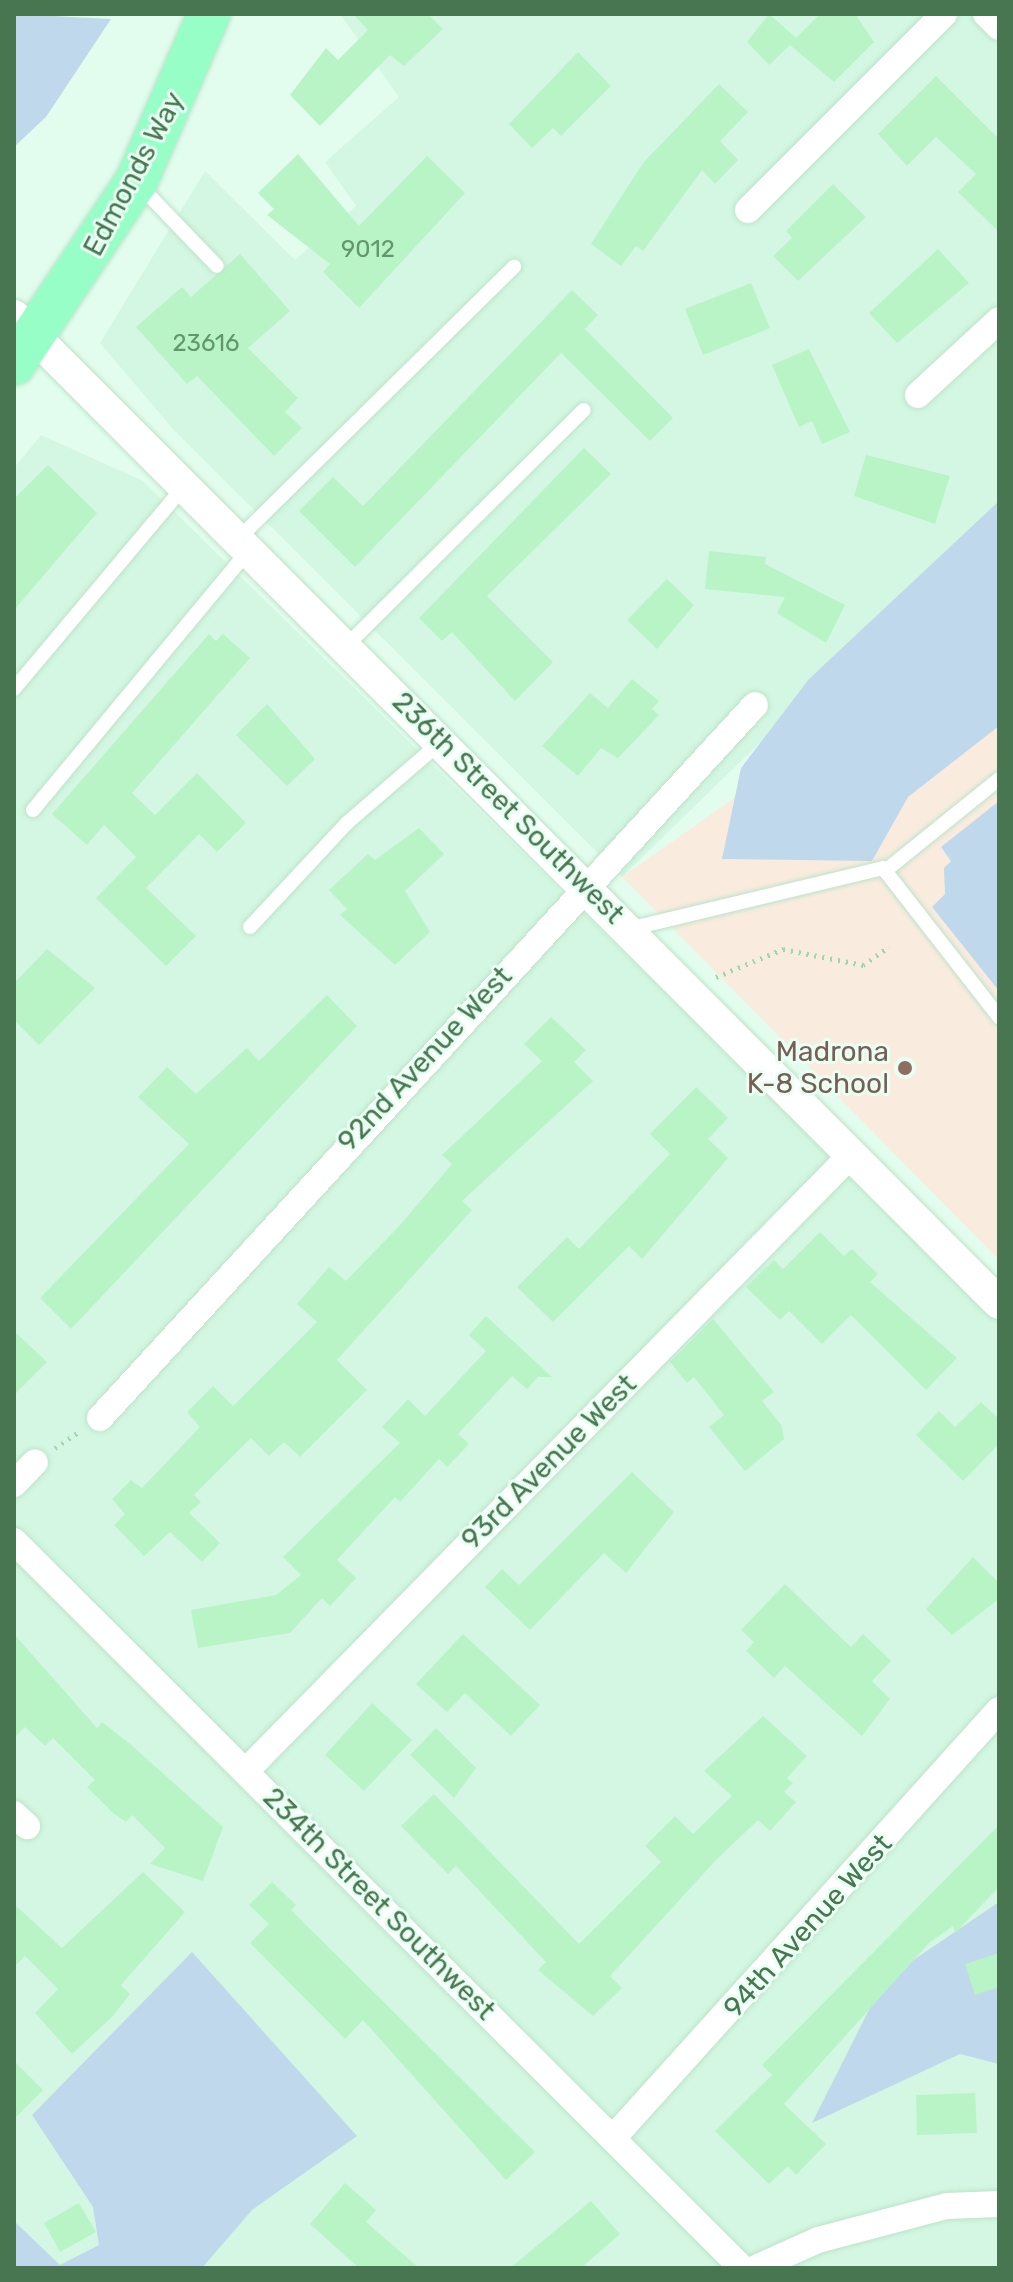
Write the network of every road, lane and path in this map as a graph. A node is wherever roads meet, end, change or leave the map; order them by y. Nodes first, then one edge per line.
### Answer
1 (209, 14) edge
2 (944, 14) edge
3 (986, 14) edge
4 (999, 27) edge
5 (136, 182) junction
6 (748, 210) dead end
7 (217, 266) dead end
8 (514, 267) dead end
9 (999, 320) edge
10 (21, 338) edge
11 (918, 395) dead end
12 (584, 410) dead end
13 (185, 485) junction
14 (244, 544) junction
15 (346, 646) junction
16 (14, 689) edge
17 (755, 705) dead end
18 (441, 741) junction
19 (999, 779) edge
20 (33, 810) dead end
21 (885, 871) junction
22 (584, 886) junction
23 (250, 927) dead end
24 (629, 929) junction
25 (889, 947) dead end
26 (703, 980) dead end
27 (999, 1017) edge
28 (852, 1154) junction
29 (999, 1303) edge
30 (100, 1418) joint
31 (35, 1462) joint
32 (14, 1484) edge
33 (14, 1541) edge
34 (999, 1710) edge
35 (246, 1771) junction
36 (613, 2138) junction
37 (999, 2204) edge
38 (742, 2268) edge
39 (756, 2268) edge

1 - 5 main road, Edmonds Way
2 - 6 street
3 - 4 street
5 - 7 lane
5 - 10 main road, Edmonds Way
8 - 14 lane
9 - 11 street
10 - 13 street, 236th Street Southwest
12 - 15 lane
13 - 14 street, 236th Street Southwest
13 - 16 lane
14 - 15 street, 236th Street Southwest
14 - 20 lane
15 - 18 street, 236th Street Southwest
17 - 22 street, 92nd Avenue West
18 - 22 street, 236th Street Southwest
18 - 23 lane
19 - 21 lane
21 - 24 lane
21 - 27 lane
22 - 24 street, 236th Street Southwest
22 - 30 street, 92nd Avenue West
24 - 28 street, 236th Street Southwest
25 - 26 path
28 - 29 street, 236th Street Southwest
28 - 35 street, 93rd Avenue West
30 - 31 path
31 - 32 street
33 - 35 street, 234th Street Southwest
34 - 36 street, 94th Avenue West
35 - 36 street, 234th Street Southwest
36 - 38 street, 234th Street Southwest
37 - 39 street

